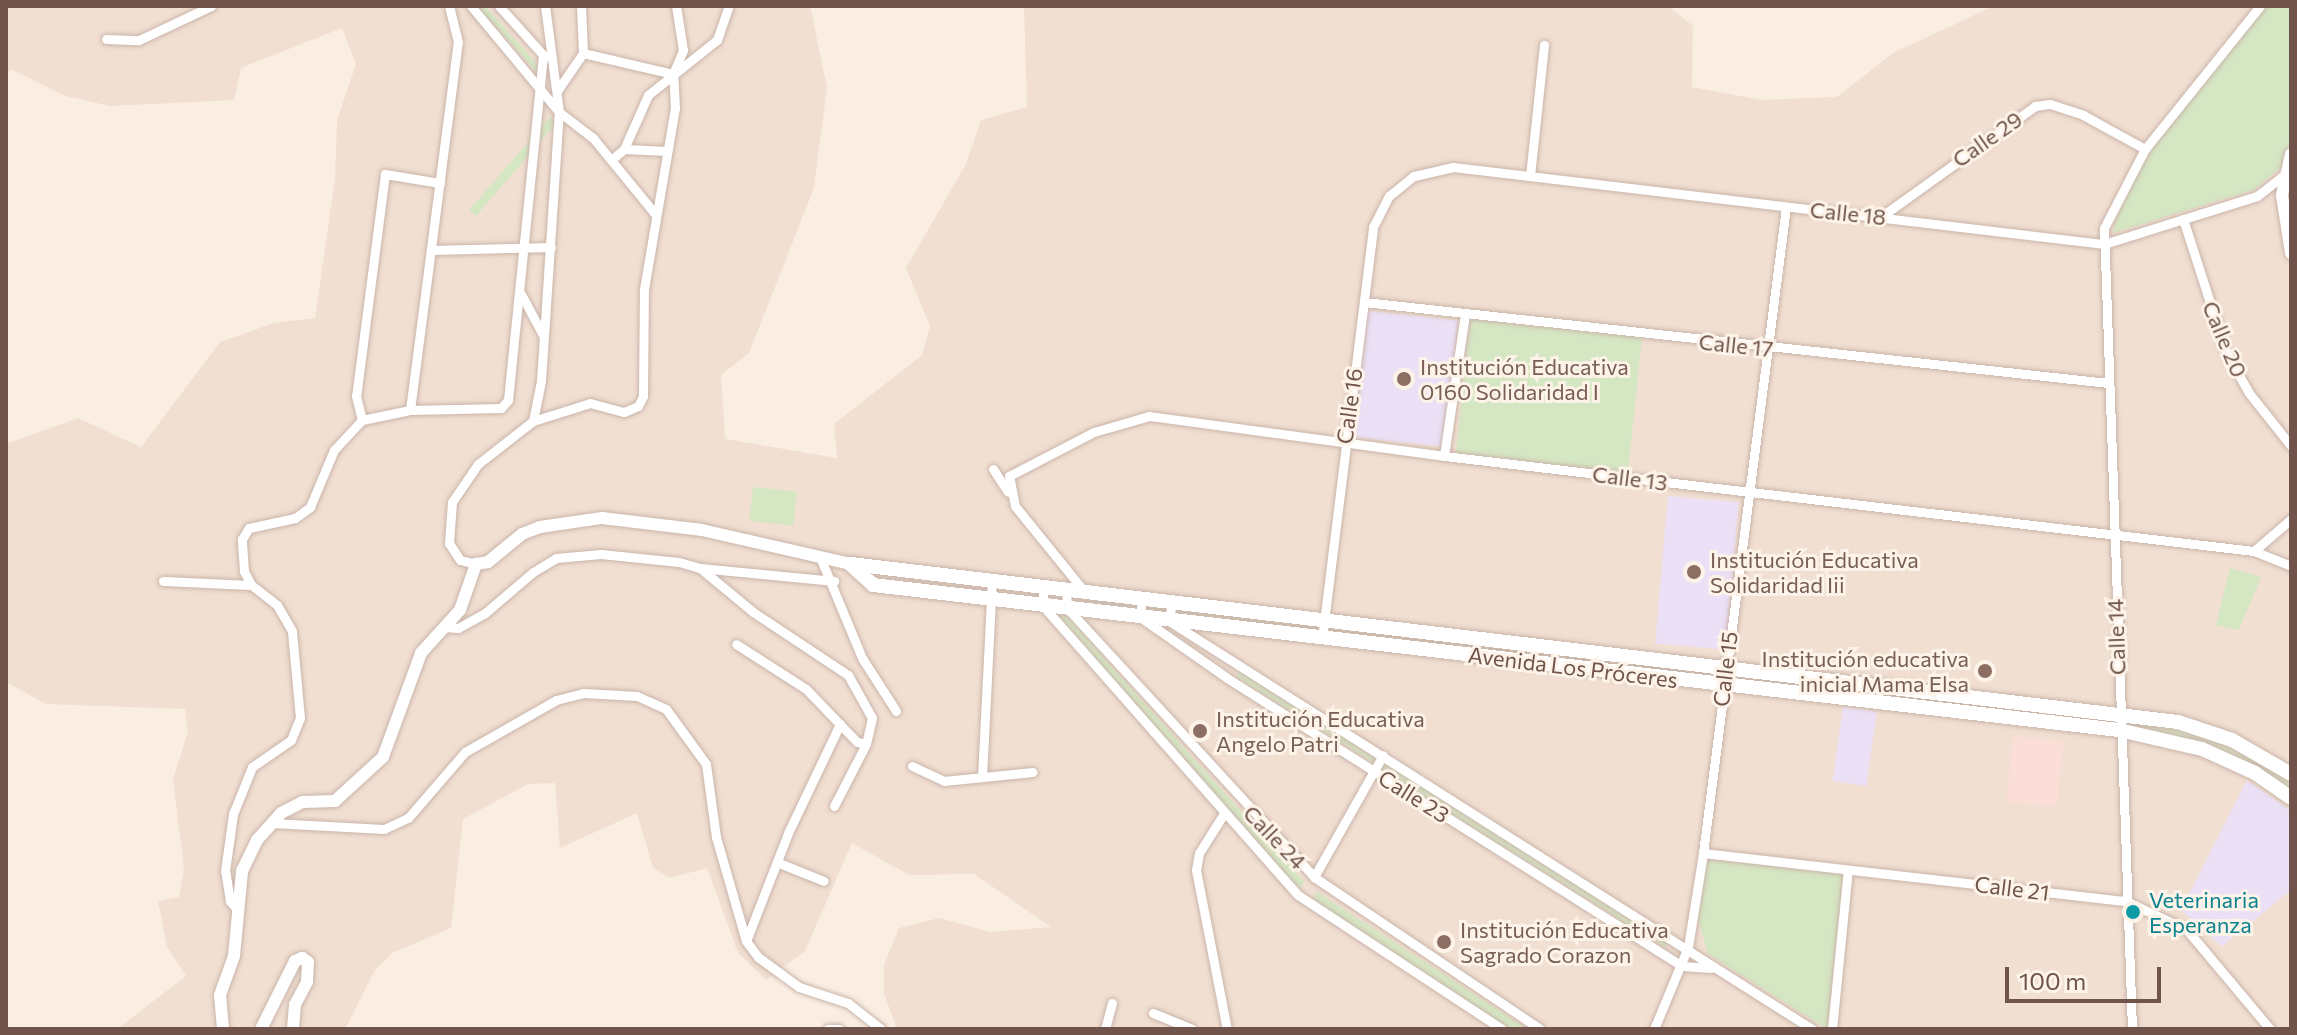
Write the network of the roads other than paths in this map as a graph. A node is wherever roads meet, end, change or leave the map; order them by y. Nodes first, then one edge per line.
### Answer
1 (211, 6) edge
2 (449, 6) edge
3 (471, 6) edge
4 (499, 6) edge
5 (545, 6) edge
6 (581, 6) edge
7 (676, 6) edge
8 (729, 6) edge
9 (2260, 6) edge
10 (106, 39) dead end
11 (1544, 45) dead end
12 (583, 53) junction
13 (543, 55) junction
14 (554, 67) junction
15 (673, 74) junction
16 (542, 90) junction
17 (557, 91) junction
18 (559, 112) junction
19 (624, 149) junction
20 (2145, 149) junction
21 (667, 151) junction
22 (2291, 154) edge
23 (611, 160) junction
24 (2285, 174) junction
25 (1530, 176) junction
26 (440, 183) junction
27 (1401, 185) joint
28 (1786, 207) junction
29 (656, 215) junction
30 (1882, 216) junction
31 (2183, 219) junction
32 (2104, 244) junction
33 (527, 245) junction
34 (551, 247) junction
35 (431, 250) junction
36 (2291, 253) edge
37 (521, 294) junction
38 (1364, 302) junction
39 (1465, 314) junction
40 (544, 337) junction
41 (1765, 348) junction
42 (2109, 383) junction
43 (410, 410) junction
44 (362, 420) junction
45 (533, 421) junction
46 (1344, 443) junction
47 (2291, 446) edge
48 (1444, 456) junction
49 (993, 469) dead end
50 (1747, 492) junction
51 (1010, 495) junction
52 (2291, 519) edge
53 (2112, 534) junction
54 (2254, 551) junction
55 (820, 557) junction
56 (476, 564) junction
57 (850, 564) junction
58 (2291, 566) edge
59 (700, 568) junction
60 (992, 580) junction
61 (163, 581) dead end
62 (834, 581) junction
63 (251, 585) junction
64 (1043, 586) junction
65 (1066, 589) junction
66 (1084, 591) junction
67 (1142, 598) junction
68 (991, 599) junction
69 (1172, 601) junction
70 (1043, 606) junction
71 (1067, 608) junction
72 (1140, 617) junction
73 (1324, 619) junction
74 (1169, 621) junction
75 (445, 627) junction
76 (1322, 638) junction
77 (736, 644) dead end
78 (1725, 666) junction
79 (1723, 685) junction
80 (896, 711) dead end
81 (2119, 713) junction
82 (840, 724) junction
83 (2119, 730) junction
84 (866, 744) junction
85 (1383, 755) junction
86 (912, 766) dead end
87 (1374, 770) junction
88 (1033, 772) dead end
89 (2291, 774) edge
90 (982, 777) junction
91 (2291, 798) edge
92 (834, 806) dead end
93 (1223, 815) junction
94 (272, 823) junction
95 (1703, 853) junction
96 (779, 863) junction
97 (1848, 870) junction
98 (1314, 877) junction
99 (824, 881) dead end
100 (2126, 901) junction
101 (236, 908) junction
102 (746, 941) junction
103 (1688, 947) junction
104 (1682, 966) junction
105 (1711, 968) junction
106 (1112, 1003) dead end
107 (1153, 1013) dead end
108 (2132, 1027) edge
109 (223, 1029) edge
110 (261, 1029) edge
111 (293, 1029) edge
112 (828, 1029) edge
113 (839, 1029) edge
114 (881, 1029) edge
115 (1105, 1029) edge
116 (1192, 1029) edge
117 (1227, 1029) edge
118 (1502, 1029) edge
119 (1540, 1029) edge
120 (1654, 1029) edge
121 (1812, 1029) edge
122 (1832, 1029) edge
123 (2144, 1029) edge
124 (2270, 1029) edge

1 - 10 street
2 - 26 street
3 - 16 street
4 - 13 street
5 - 14 street
6 - 12 street
7 - 15 street
8 - 15 street
9 - 20 street, Calle 14
11 - 25 street
12 - 15 street
12 - 17 street
13 - 14 street
13 - 16 street
14 - 17 street
15 - 19 street
15 - 21 street
16 - 18 street
16 - 33 street
17 - 18 street
18 - 23 street
18 - 34 street
19 - 21 street
19 - 23 street
20 - 30 street, Calle 29
20 - 32 street, Calle 14
21 - 29 street
22 - 24 street
23 - 29 street
24 - 31 street, Calle 18
24 - 36 street
25 - 27 street, Calle 18
25 - 28 street, Calle 18
26 - 35 street
26 - 44 street
27 - 38 street, Calle 16
28 - 30 street, Calle 18
28 - 41 street, Calle 15
29 - 45 street
30 - 32 street, Calle 18
31 - 32 street, Calle 18
31 - 47 street, Calle 20
32 - 42 street, Calle 14
33 - 34 street
33 - 35 street
33 - 37 street
34 - 40 street
35 - 43 street
37 - 40 street
37 - 43 street
38 - 39 street, Calle 17
38 - 46 street, Calle 16
39 - 41 street, Calle 17
39 - 48 street
40 - 45 street
41 - 42 street, Calle 17
41 - 50 street, Calle 15
42 - 53 street, Calle 14
43 - 44 street
44 - 63 street
45 - 56 street
46 - 48 street, Calle 13
46 - 51 street, Calle 13
46 - 73 street, Calle 16
48 - 50 street, Calle 13
49 - 51 street
50 - 53 street, Calle 13
50 - 78 street, Calle 15
51 - 66 street
52 - 54 street
53 - 54 street, Calle 13
53 - 81 street, Calle 14
54 - 58 street, Calle 13
55 - 56 street, Avenida Los Próceres
55 - 57 street, Avenida Los Próceres
55 - 62 street
56 - 75 street
57 - 60 main road, Avenida Los Próceres
57 - 68 main road, Avenida Los Próceres
59 - 62 street
59 - 75 street
59 - 84 street
60 - 64 main road, Avenida Los Próceres
60 - 68 street
61 - 63 street
62 - 80 street
63 - 101 street
64 - 65 main road, Avenida Los Próceres
64 - 70 street
65 - 66 main road, Avenida Los Próceres
65 - 71 street
66 - 67 main road, Avenida Los Próceres
67 - 69 main road, Avenida Los Próceres
67 - 72 street
68 - 70 main road, Avenida Los Próceres
68 - 90 street
69 - 73 main road, Avenida Los Próceres
69 - 74 street
70 - 71 main road, Avenida Los Próceres
70 - 93 street, Calle 24
71 - 72 main road, Avenida Los Próceres
71 - 98 street, Calle 24
72 - 74 main road, Avenida Los Próceres
72 - 87 street, Calle 23
73 - 76 street, Calle 16
73 - 78 main road, Avenida Los Próceres
74 - 76 main road, Avenida Los Próceres
74 - 85 street, Calle 23
75 - 94 street
76 - 79 main road, Avenida Los Próceres
77 - 82 street
78 - 79 street, Calle 15
78 - 81 main road, Avenida Los Próceres
79 - 83 main road, Avenida Los Próceres
79 - 95 street, Calle 15
81 - 83 street, Calle 14
81 - 89 main road, Avenida Los Próceres
82 - 84 street
82 - 96 street
83 - 91 main road, Avenida Los Próceres
83 - 100 street, Calle 14
84 - 92 street
85 - 87 street
85 - 103 street, Calle 23
86 - 90 street
87 - 98 street
87 - 104 street, Calle 23
88 - 90 street
93 - 117 street
93 - 118 street, Calle 24
94 - 101 street
94 - 102 street
95 - 97 street, Calle 21
95 - 103 street, Calle 15
96 - 99 street
96 - 102 street
97 - 100 street, Calle 21
97 - 122 street
98 - 119 street, Calle 24
100 - 108 street, Calle 14
100 - 124 street, Calle 21
101 - 109 street
102 - 114 street
103 - 104 street, Calle 15
103 - 105 street, Calle 23
104 - 105 street, Calle 23
104 - 120 street, Calle 15
105 - 121 street, Calle 23
106 - 115 street
107 - 116 street
108 - 123 street
110 - 111 street
112 - 113 street

